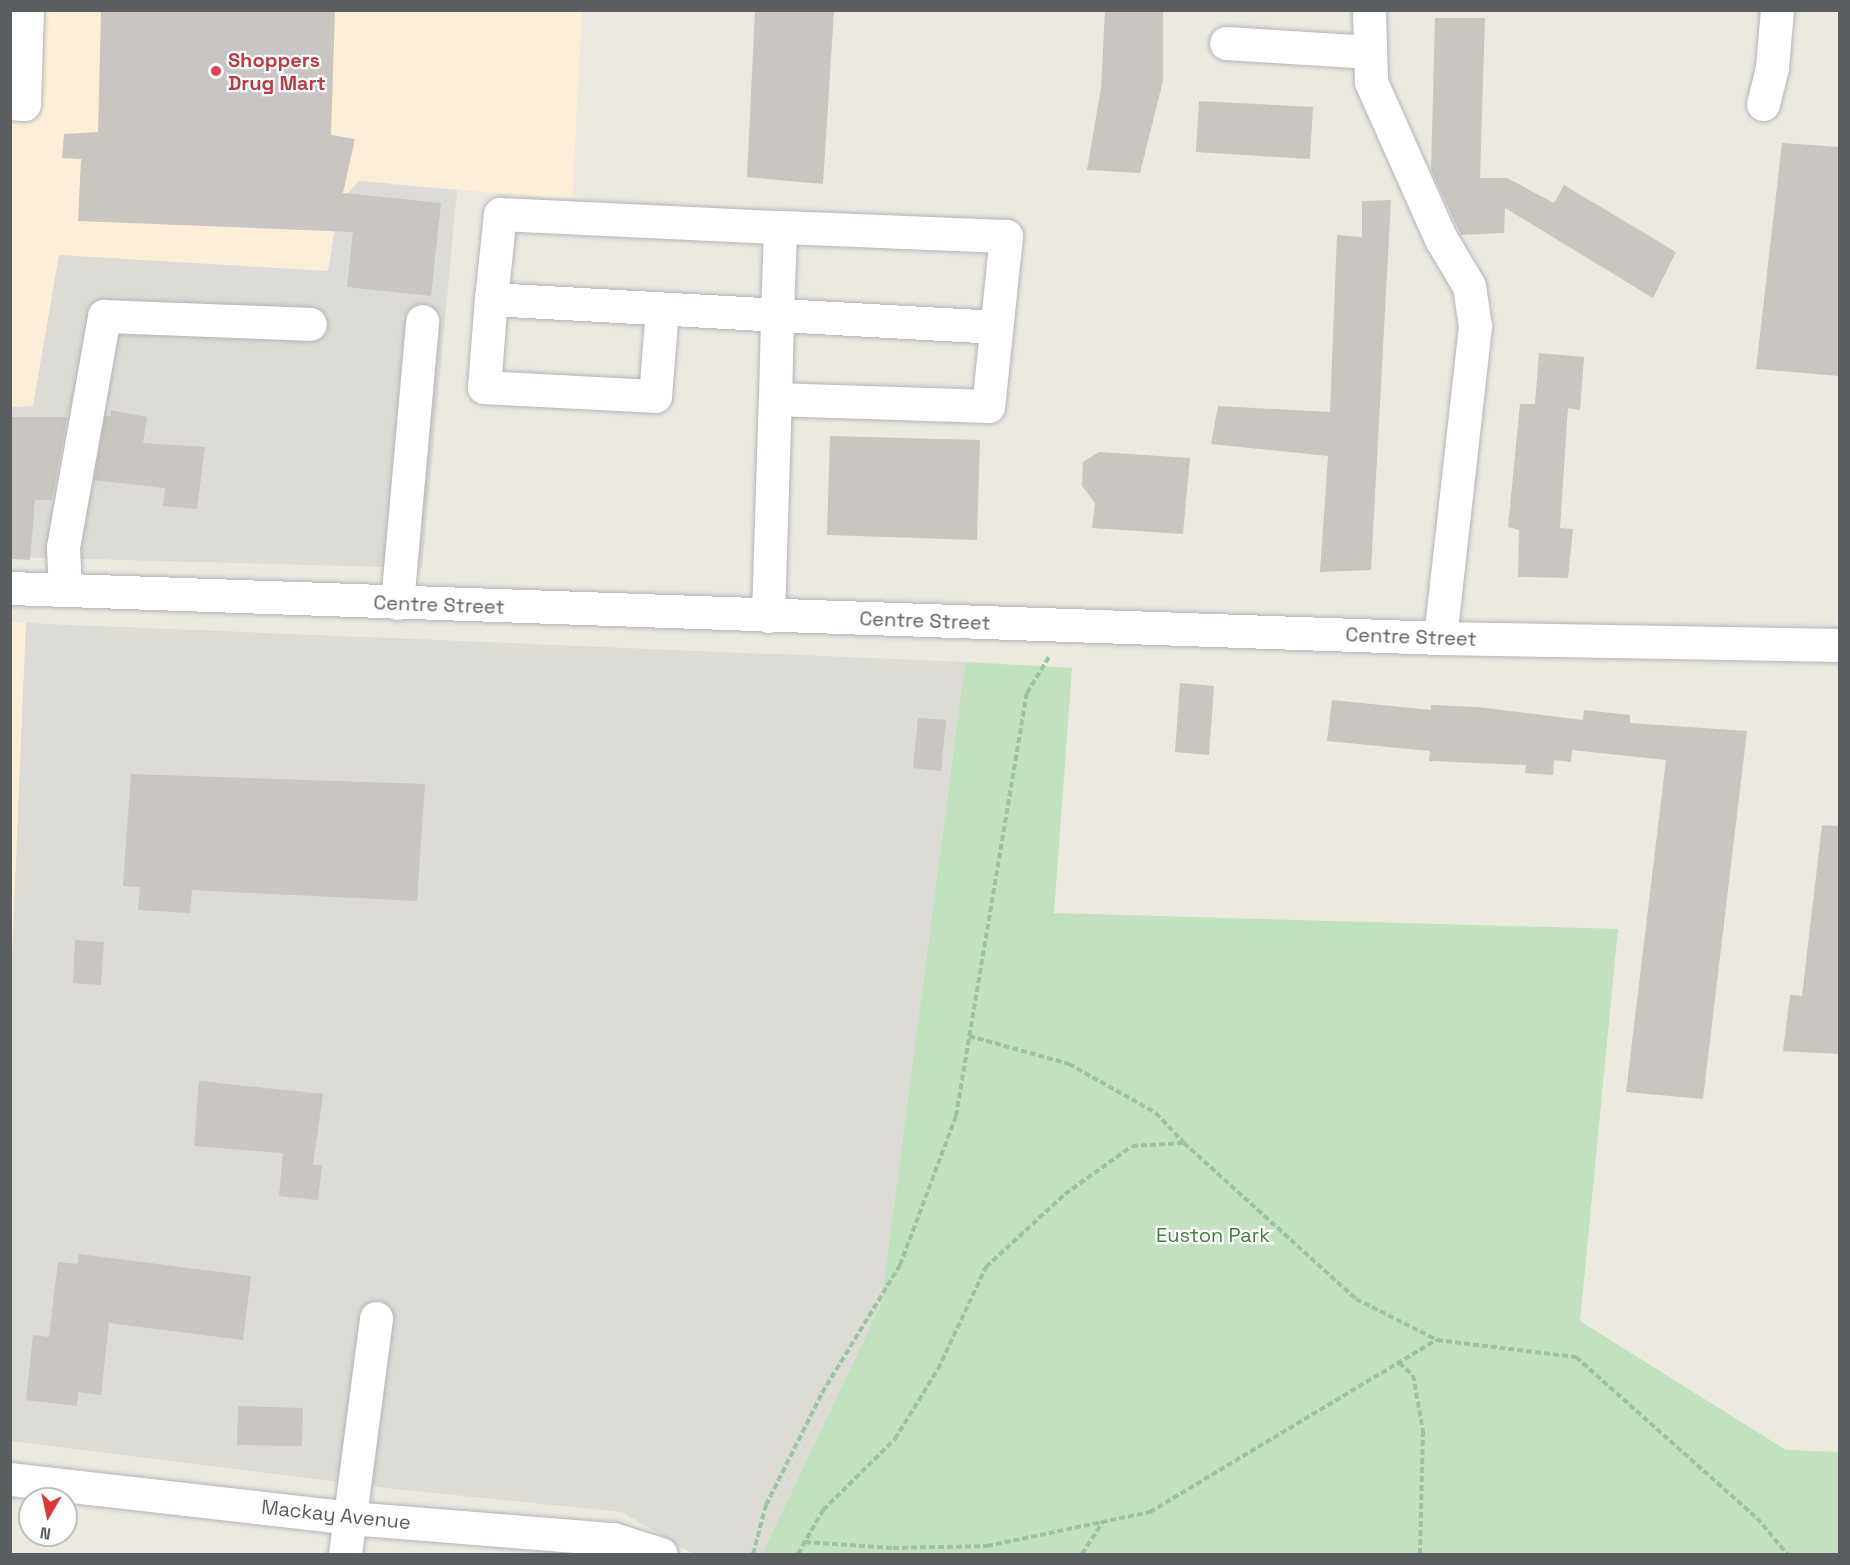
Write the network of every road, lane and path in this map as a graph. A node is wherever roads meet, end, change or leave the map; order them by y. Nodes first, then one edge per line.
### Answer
1 (27, 10) edge
2 (1369, 10) edge
3 (1777, 10) edge
4 (1226, 43) dead end
5 (1370, 52) junction
6 (10, 103) edge
7 (1762, 104) dead end
8 (780, 227) junction
9 (491, 299) junction
10 (662, 309) junction
11 (777, 315) junction
12 (423, 321) dead end
13 (310, 324) dead end
14 (996, 327) junction
15 (775, 399) junction
16 (10, 588) edge
17 (64, 590) junction
18 (397, 603) junction
19 (768, 616) junction
20 (1068, 626) junction
21 (1440, 638) junction
22 (1839, 645) edge
23 (969, 1036) junction
24 (1184, 1143) junction
25 (376, 1317) dead end
26 (1437, 1340) junction
27 (1399, 1363) junction
28 (10, 1479) edge
29 (350, 1518) junction
30 (1103, 1522) junction
31 (805, 1542) junction
32 (345, 1554) edge
33 (661, 1554) edge
34 (753, 1554) edge
35 (798, 1554) edge
36 (1082, 1554) edge
37 (1420, 1554) edge
38 (1787, 1554) edge

1 - 6 street
2 - 5 street
3 - 7 street
4 - 5 street
5 - 21 street
8 - 9 street
8 - 11 street
8 - 14 street
9 - 10 street
9 - 10 street
10 - 11 street
11 - 14 street
11 - 15 street
12 - 18 street
13 - 17 street
14 - 15 street
15 - 19 street
16 - 17 street, Centre Street
17 - 18 street, Centre Street
18 - 19 street, Centre Street
19 - 20 street, Centre Street
20 - 21 street, Centre Street
20 - 23 path
21 - 22 street, Centre Street
23 - 24 path
23 - 34 path
24 - 26 path
24 - 31 path
25 - 29 street
26 - 27 path
26 - 38 path
27 - 30 path
27 - 37 path
28 - 29 street, Mackay Avenue
29 - 32 street
29 - 33 street, Mackay Avenue
30 - 31 path
30 - 36 path
31 - 35 path

